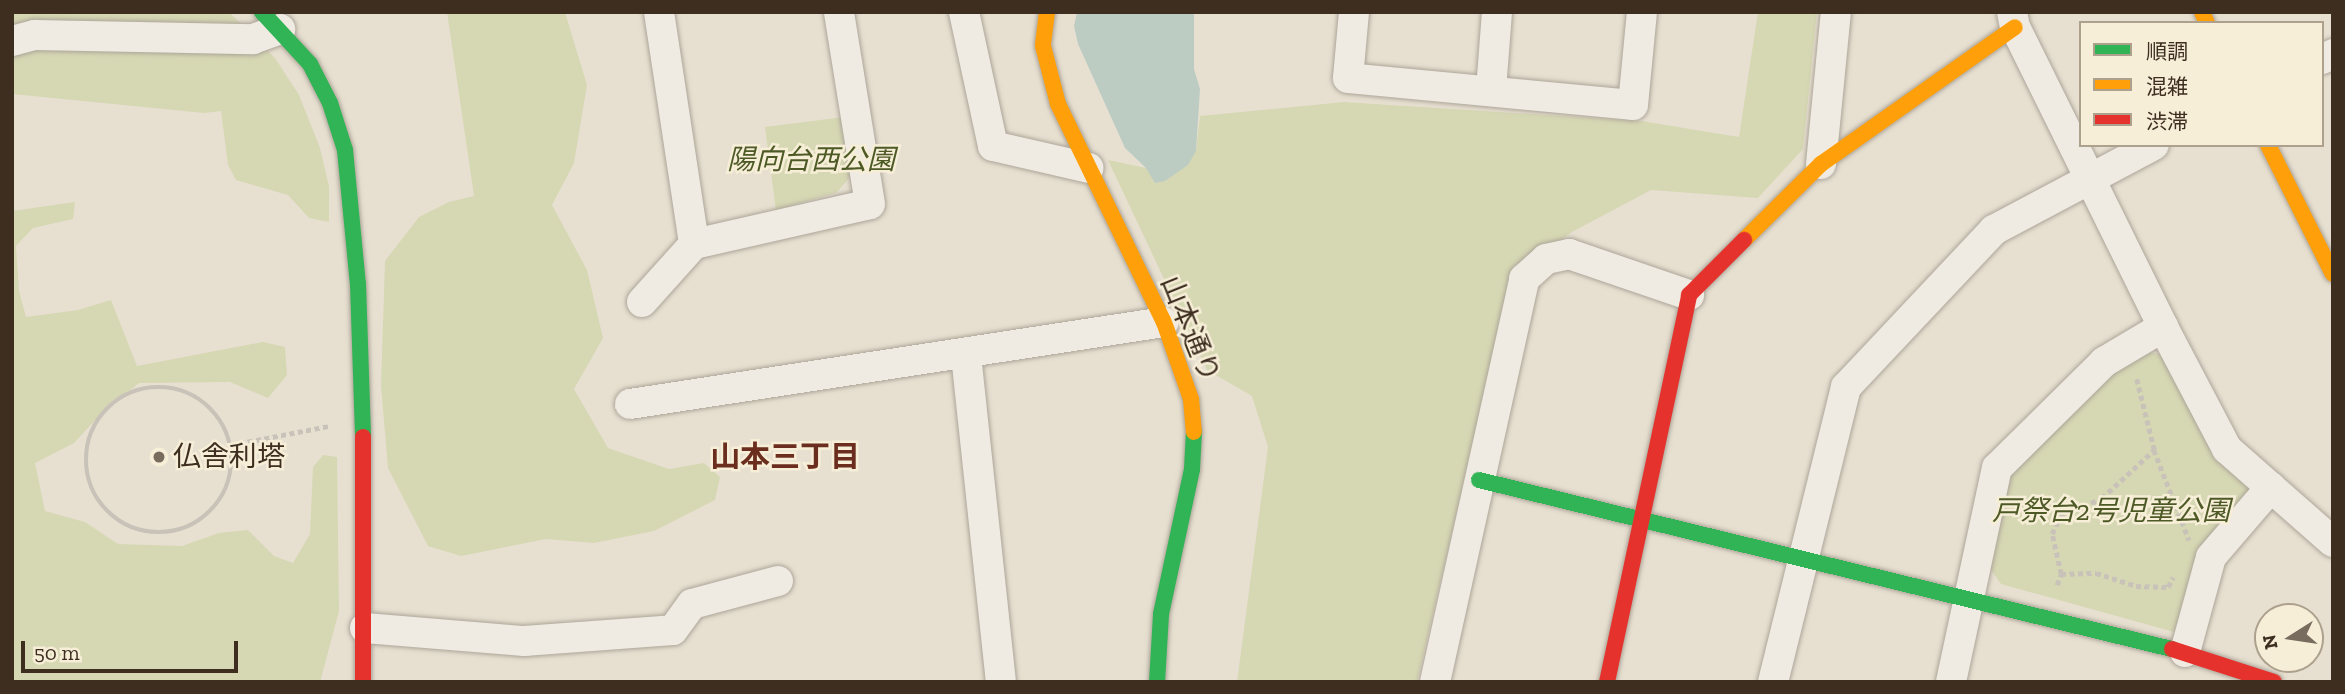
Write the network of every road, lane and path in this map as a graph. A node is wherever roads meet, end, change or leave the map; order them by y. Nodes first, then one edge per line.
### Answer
1 (659, 12) edge
2 (839, 12) edge
3 (964, 12) edge
4 (1047, 12) edge
5 (1354, 12) edge
6 (1497, 12) edge
7 (1643, 12) edge
8 (1836, 12) edge
9 (2014, 19) edge
10 (271, 21) edge
11 (12, 41) edge
12 (1491, 90) junction
13 (2150, 147) edge
14 (2270, 147) edge
15 (1821, 164) junction
16 (1089, 169) junction
17 (2092, 177) junction
18 (2323, 229) edge
19 (694, 244) junction
20 (2333, 274) edge
21 (1689, 295) junction
22 (642, 302) dead end
23 (1164, 322) junction
24 (2163, 327) junction
25 (2127, 349) junction
26 (966, 355) junction
27 (630, 404) dead end
28 (362, 419) junction
29 (231, 446) junction
30 (2154, 450) junction
31 (1479, 480) junction
32 (2271, 487) junction
33 (1641, 519) junction
34 (2333, 542) edge
35 (2219, 547) junction
36 (1804, 557) junction
37 (2177, 570) dead end
38 (2061, 574) junction
39 (778, 581) dead end
40 (1969, 596) junction
41 (2048, 616) junction
42 (365, 628) junction
43 (2185, 652) junction
44 (363, 682) edge
45 (1001, 682) edge
46 (1157, 682) edge
47 (1435, 682) edge
48 (1607, 682) edge
49 (1773, 682) edge
50 (1951, 682) edge
51 (2274, 682) edge

1 - 19 street
2 - 19 street
3 - 16 street
4 - 16 street, 山本通り
5 - 12 street
6 - 12 street
7 - 12 street
8 - 15 street
9 - 15 street
9 - 17 street
10 - 11 street
10 - 28 street
13 - 17 street
14 - 18 street
15 - 21 street
16 - 23 street, 山本通り
17 - 24 street
17 - 36 street
18 - 20 street
19 - 22 street
21 - 31 street
21 - 33 street
23 - 26 street
23 - 46 street, 山本通り
24 - 25 street
24 - 32 street
25 - 30 path
25 - 40 street
26 - 27 street
26 - 45 street
28 - 29 path
28 - 42 street
29 - 29 path
30 - 35 path
30 - 38 path
31 - 33 street
31 - 47 street
32 - 34 street
32 - 35 street
33 - 36 street
33 - 48 street
35 - 43 street
36 - 40 street
36 - 49 street
37 - 38 path
38 - 41 path
39 - 42 street
40 - 41 street
40 - 50 street
41 - 43 street
42 - 44 street
43 - 51 street

